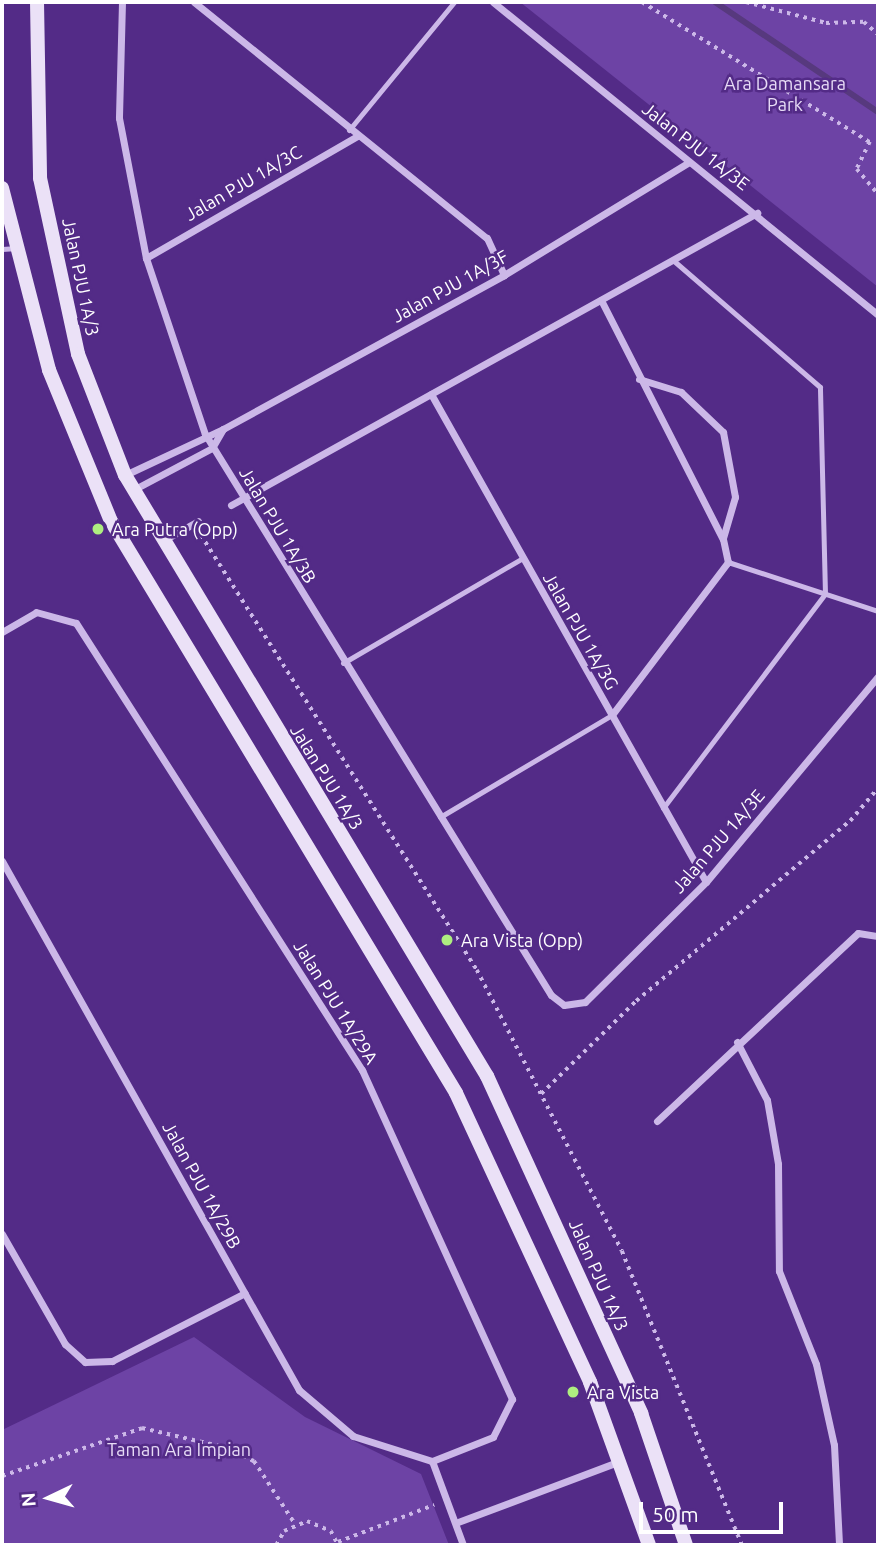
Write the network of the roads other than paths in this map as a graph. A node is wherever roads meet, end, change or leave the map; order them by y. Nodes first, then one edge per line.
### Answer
1 (37, 2) edge
2 (122, 2) edge
3 (194, 2) edge
4 (454, 2) edge
5 (494, 2) edge
6 (349, 130) junction
7 (357, 136) junction
8 (689, 162) junction
9 (2, 188) edge
10 (757, 213) junction
11 (17, 248) junction
12 (2, 249) edge
13 (146, 258) junction
14 (673, 260) junction
15 (504, 275) junction
16 (601, 300) junction
17 (878, 315) edge
18 (639, 379) junction
19 (431, 394) junction
20 (223, 429) junction
21 (205, 434) junction
22 (212, 448) junction
23 (125, 475) junction
24 (133, 490) junction
25 (244, 498) junction
26 (231, 505) dead end
27 (196, 522) road end
28 (723, 539) junction
29 (160, 542) junction
30 (521, 559) junction
31 (728, 562) junction
32 (825, 594) junction
33 (878, 611) edge
34 (2, 632) edge
35 (343, 663) junction
36 (878, 676) edge
37 (612, 715) junction
38 (663, 808) junction
39 (440, 817) junction
40 (2, 861) edge
41 (706, 883) junction
42 (878, 936) edge
43 (564, 1005) joint
44 (737, 1042) junction
45 (657, 1121) dead end
46 (2, 1234) edge
47 (245, 1293) junction
48 (432, 1461) junction
49 (621, 1461) junction
50 (458, 1522) junction
51 (463, 1545) edge
52 (649, 1545) edge
53 (686, 1545) edge
54 (839, 1545) edge

1 - 23 street, Jalan PJU 1A/3
2 - 13 street, Jalan PJU 1A/3B
3 - 6 street
4 - 6 lane
5 - 8 street, Jalan PJU 1A/3E
6 - 7 street
7 - 13 street, Jalan PJU 1A/3C
7 - 15 street
8 - 10 street, Jalan PJU 1A/3E
8 - 15 street, Jalan PJU 1A/3F
9 - 11 street
10 - 14 street
10 - 17 street, Jalan PJU 1A/3E
11 - 12 lane
11 - 49 street
13 - 21 street, Jalan PJU 1A/3B
14 - 16 street
14 - 32 lane
15 - 20 street, Jalan PJU 1A/3F
16 - 18 street
16 - 19 street
18 - 28 street
18 - 28 street
19 - 25 street
19 - 30 street, Jalan PJU 1A/3G
20 - 21 street, Jalan PJU 1A/3F
20 - 22 street
21 - 22 street, Jalan PJU 1A/3B
21 - 23 street, Jalan PJU 1A/3F
22 - 24 street
22 - 25 street, Jalan PJU 1A/3B
23 - 24 street, Jalan PJU 1A/3
24 - 29 street, Jalan PJU 1A/3
25 - 26 street
25 - 35 street, Jalan PJU 1A/3B
27 - 29 street
28 - 31 street
29 - 53 street, Jalan PJU 1A/3
30 - 35 lane
30 - 37 street, Jalan PJU 1A/3G
31 - 32 lane
31 - 37 street
32 - 33 lane
32 - 38 lane
34 - 48 street, Jalan PJU 1A/29A
35 - 39 street, Jalan PJU 1A/3B
36 - 41 street, Jalan PJU 1A/3E
37 - 38 street, Jalan PJU 1A/3G
37 - 39 lane
38 - 41 street, Jalan PJU 1A/3G
39 - 43 street, Jalan PJU 1A/3B
40 - 47 street, Jalan PJU 1A/29B
41 - 43 street, Jalan PJU 1A/3E
42 - 44 street
44 - 45 street
44 - 54 street
46 - 47 street
47 - 48 street, Jalan PJU 1A/29B
48 - 50 street
49 - 50 street
49 - 52 street
50 - 51 street

